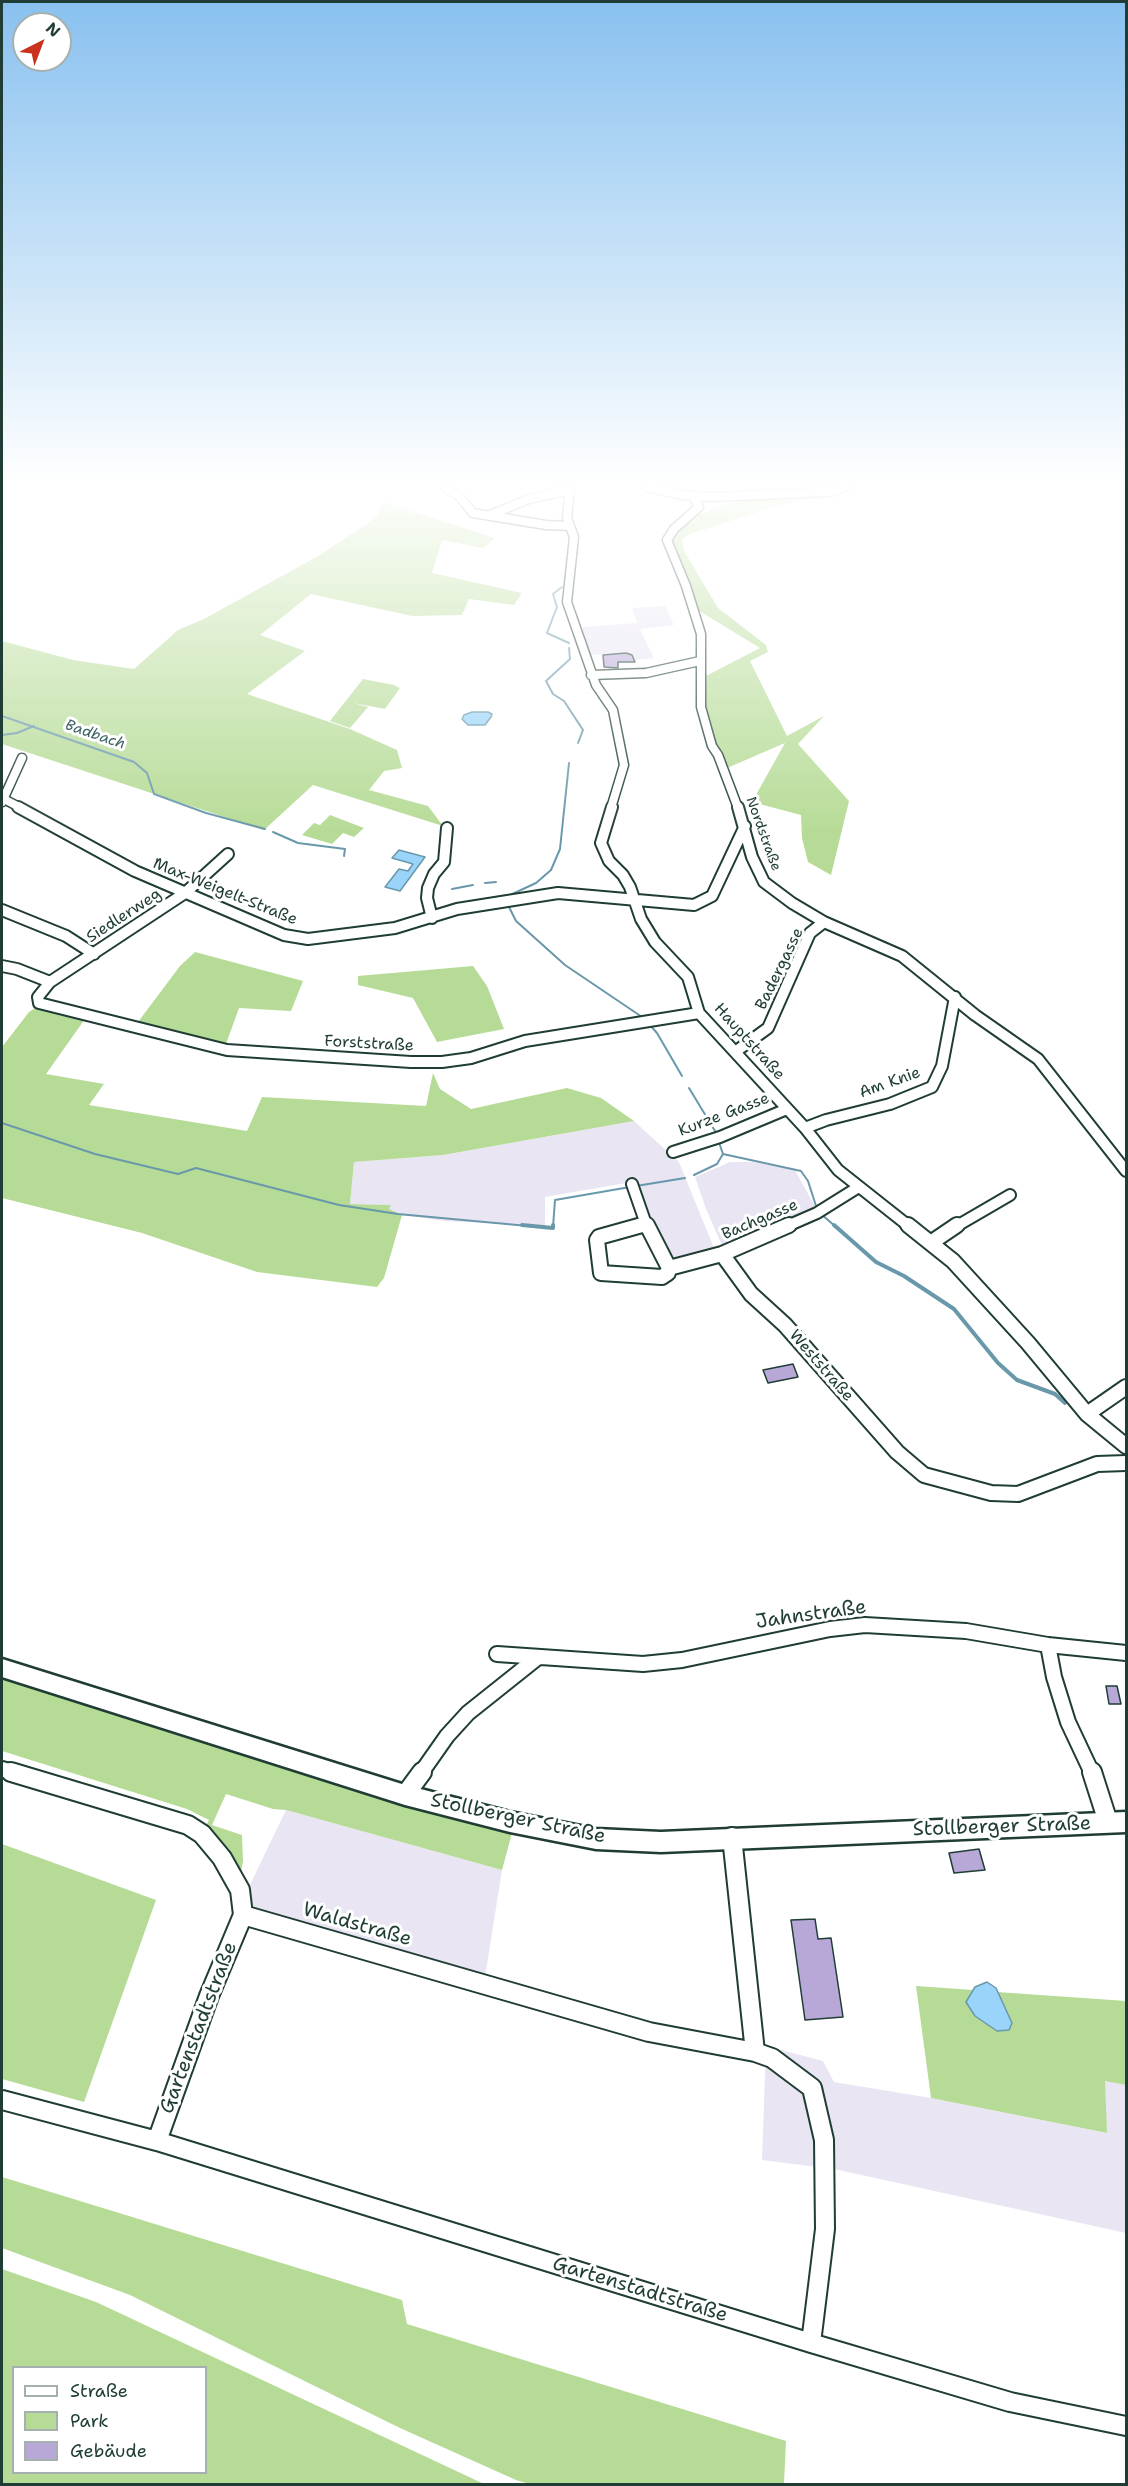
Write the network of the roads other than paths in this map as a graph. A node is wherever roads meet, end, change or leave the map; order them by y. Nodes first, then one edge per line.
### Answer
1 (567, 603) edge
2 (691, 603) edge
3 (700, 661) junction
4 (591, 675) junction
5 (22, 758) dead end
6 (2, 800) edge
7 (745, 826) junction
8 (447, 828) dead end
9 (228, 854) dead end
10 (185, 893) junction
11 (632, 899) junction
12 (2, 910) edge
13 (432, 918) junction
14 (825, 922) junction
15 (94, 954) junction
16 (2, 966) edge
17 (50, 982) junction
18 (955, 997) junction
19 (39, 1003) joint
20 (699, 1013) junction
21 (735, 1052) junction
22 (787, 1108) junction
23 (805, 1128) junction
24 (673, 1152) dead end
25 (1126, 1171) edge
26 (633, 1188) dead end
27 (857, 1188) junction
28 (1010, 1195) dead end
29 (646, 1224) junction
30 (932, 1242) junction
31 (722, 1254) junction
32 (669, 1268) junction
33 (1126, 1388) edge
34 (1088, 1414) junction
35 (1126, 1446) edge
36 (1126, 1463) edge
37 (1048, 1645) junction
38 (1126, 1653) edge
39 (497, 1654) dead end
40 (537, 1658) junction
41 (2, 1668) edge
42 (2, 1769) edge
43 (405, 1795) junction
44 (1117, 1822) edge
45 (732, 1837) junction
46 (243, 1916) junction
47 (755, 2052) junction
48 (2, 2100) edge
49 (157, 2141) junction
50 (811, 2343) junction
51 (1126, 2426) edge

1 - 4 street, Hauptstraße
2 - 3 street, Nordstraße
3 - 4 street
3 - 7 street, Nordstraße
4 - 11 street, Hauptstraße
5 - 6 street
6 - 10 street, Max-Weigelt-Straße
7 - 11 street, Max-Weigelt-Straße
7 - 14 street, Nordstraße
8 - 13 street
9 - 10 street, Siedlerweg
10 - 13 street, Max-Weigelt-Straße
10 - 15 street, Siedlerweg
11 - 13 street, Max-Weigelt-Straße
11 - 20 street, Hauptstraße
12 - 15 street
14 - 18 street, Nordstraße
14 - 21 street, Badergasse
15 - 17 street, Siedlerweg
16 - 17 street
17 - 19 street, Siedlerweg
18 - 23 street, Am Knie
18 - 25 street, Nordstraße
19 - 20 street, Forststraße
20 - 21 street, Hauptstraße
21 - 22 street, Hauptstraße
22 - 23 street, Hauptstraße
22 - 24 street, Kurze Gasse
23 - 27 street, Hauptstraße
26 - 29 street
27 - 30 street, Hauptstraße
27 - 31 street, Bachgasse
28 - 30 street
29 - 32 street
29 - 32 street, Bachgasse
30 - 34 street, Hauptstraße
31 - 32 street, Bachgasse
31 - 36 street, Weststraße
33 - 34 street
34 - 35 street, Hauptstraße
37 - 38 street, Jahnstraße
37 - 40 street, Jahnstraße
37 - 44 street
39 - 40 street, Jahnstraße
40 - 43 street
41 - 43 main road, Stollberger Straße
42 - 46 street
43 - 45 main road, Stollberger Straße
44 - 45 main road, Stollberger Straße
45 - 47 street
46 - 47 street, Waldstraße
46 - 49 street, Gartenstadtstraße
47 - 50 street, Waldstraße
48 - 49 street, Gartenstadtstraße
49 - 50 street, Gartenstadtstraße
50 - 51 street, Gartenstadtstraße

